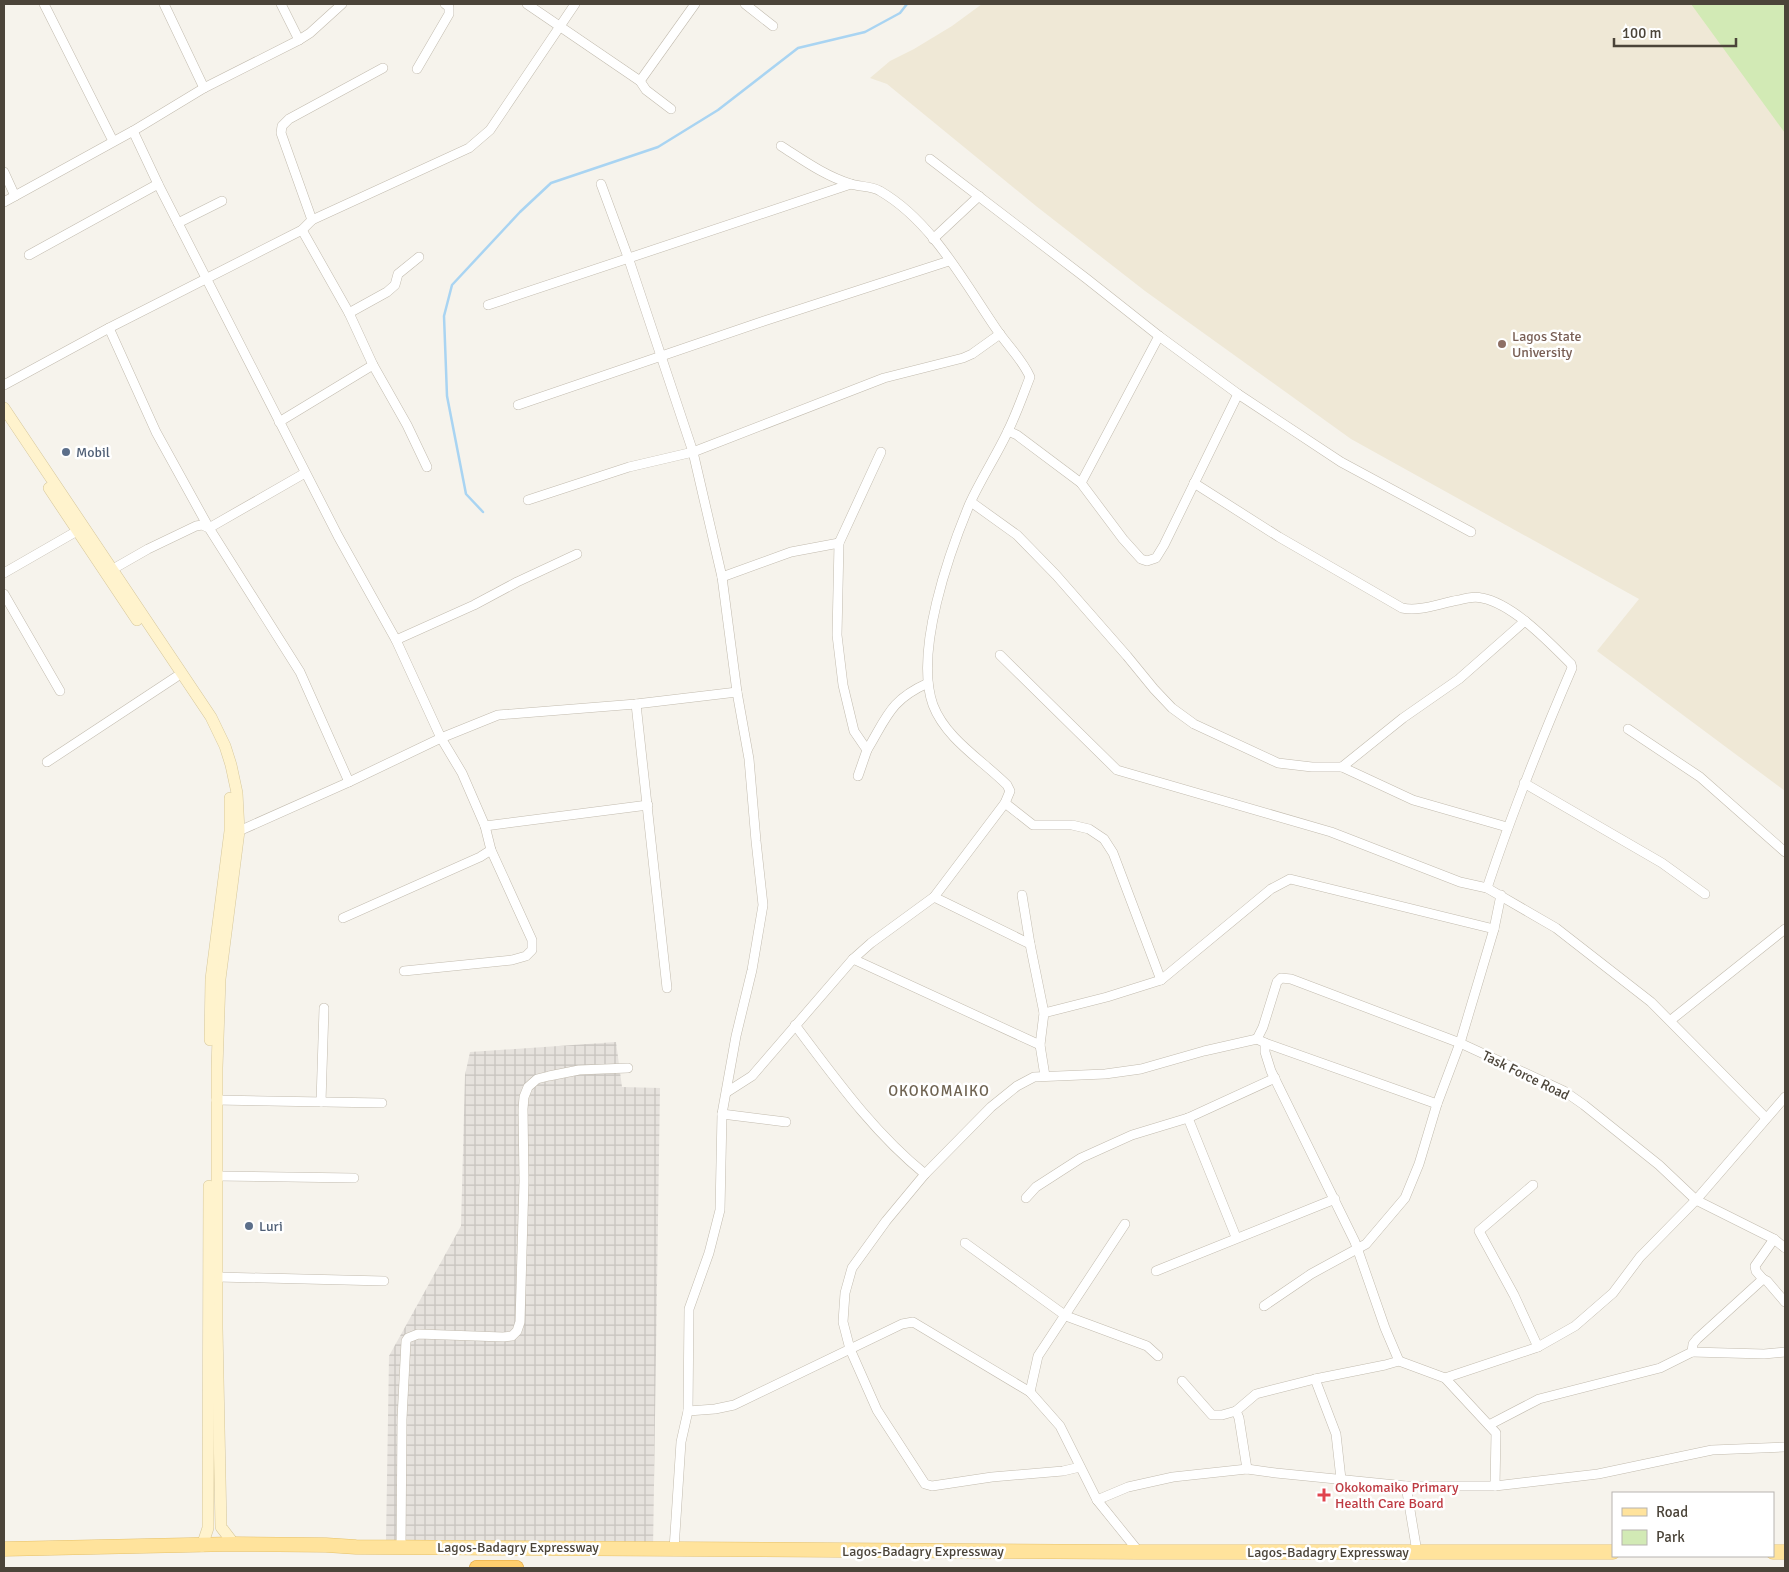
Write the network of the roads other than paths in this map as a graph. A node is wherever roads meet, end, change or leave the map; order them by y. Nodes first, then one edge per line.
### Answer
1 (44, 4) edge
2 (164, 4) edge
3 (281, 4) edge
4 (342, 4) edge
5 (445, 4) edge
6 (526, 4) edge
7 (575, 4) edge
8 (695, 4) edge
9 (746, 4) edge
10 (772, 26) dead end
11 (560, 28) junction
12 (299, 40) junction
13 (383, 68) dead end
14 (417, 69) dead end
15 (640, 81) junction
16 (204, 88) junction
17 (670, 109) dead end
18 (133, 131) junction
19 (113, 141) junction
20 (781, 146) dead end
21 (930, 159) dead end
22 (4, 172) edge
23 (158, 184) junction
24 (601, 184) dead end
25 (851, 184) junction
26 (15, 196) junction
27 (979, 196) junction
28 (222, 201) dead end
29 (4, 202) edge
30 (312, 220) junction
31 (178, 223) junction
32 (302, 230) junction
33 (933, 239) junction
34 (29, 255) dead end
35 (418, 257) dead end
36 (628, 257) junction
37 (949, 260) junction
38 (207, 278) junction
39 (488, 305) dead end
40 (349, 314) junction
41 (109, 328) junction
42 (1000, 334) junction
43 (1159, 336) junction
44 (662, 357) junction
45 (373, 365) junction
46 (4, 384) edge
47 (1238, 394) junction
48 (518, 405) dead end
49 (4, 408) edge
50 (4, 420) edge
51 (279, 422) junction
52 (1008, 431) junction
53 (693, 452) junction
54 (881, 452) dead end
55 (427, 467) dead end
56 (306, 473) junction
57 (1081, 483) junction
58 (1194, 483) junction
59 (528, 500) dead end
60 (971, 502) junction
61 (209, 528) junction
62 (77, 531) junction
63 (1471, 532) dead end
64 (840, 542) junction
65 (577, 554) dead end
66 (113, 569) junction
67 (4, 573) edge
68 (722, 577) junction
69 (4, 594) edge
70 (1525, 621) junction
71 (396, 640) junction
72 (1000, 655) dead end
73 (176, 678) junction
74 (928, 683) junction
75 (60, 691) dead end
76 (737, 692) junction
77 (636, 704) junction
78 (1628, 729) dead end
79 (441, 738) junction
80 (867, 750) junction
81 (47, 762) dead end
82 (1342, 767) junction
83 (858, 776) dead end
84 (349, 782) junction
85 (1524, 783) junction
86 (1005, 803) junction
87 (648, 805) junction
88 (485, 826) junction
89 (1507, 827) junction
90 (239, 831) junction
91 (491, 850) junction
92 (1785, 852) edge
93 (1487, 888) junction
94 (1705, 894) dead end
95 (1022, 895) dead end
96 (1501, 895) junction
97 (934, 897) junction
98 (343, 918) dead end
99 (1494, 929) junction
100 (1785, 929) edge
101 (1030, 944) junction
102 (853, 960) junction
103 (404, 971) dead end
104 (1161, 980) junction
105 (667, 988) dead end
106 (324, 1008) dead end
107 (1044, 1013) junction
108 (1671, 1020) junction
109 (796, 1025) junction
110 (1261, 1041) junction
111 (1460, 1043) junction
112 (1040, 1045) junction
113 (628, 1068) dead end
114 (1045, 1076) junction
115 (1274, 1078) junction
116 (727, 1092) junction
117 (1785, 1097) edge
118 (216, 1100) junction
119 (321, 1102) junction
120 (382, 1103) dead end
121 (1438, 1104) junction
122 (722, 1114) junction
123 (1188, 1118) junction
124 (1766, 1118) junction
125 (786, 1122) dead end
126 (925, 1174) junction
127 (217, 1176) junction
128 (354, 1178) dead end
129 (1533, 1186) dead end
130 (1026, 1198) dead end
131 (1335, 1199) junction
132 (1696, 1200) junction
133 (1125, 1224) dead end
134 (1236, 1237) junction
135 (1781, 1242) edge
136 (965, 1243) dead end
137 (1357, 1250) junction
138 (1156, 1271) dead end
139 (218, 1278) junction
140 (1763, 1279) junction
141 (384, 1280) dead end
142 (1785, 1302) edge
143 (1264, 1306) dead end
144 (1066, 1316) junction
145 (1538, 1347) junction
146 (850, 1349) junction
147 (1692, 1352) junction
148 (1785, 1352) edge
149 (1158, 1356) dead end
150 (1399, 1361) junction
151 (1445, 1378) junction
152 (1315, 1379) junction
153 (1182, 1381) dead end
154 (1030, 1392) junction
155 (688, 1411) junction
156 (1236, 1411) junction
157 (1489, 1425) junction
158 (1785, 1447) edge
159 (1080, 1467) junction
160 (1247, 1469) junction
161 (1342, 1479) junction
162 (1406, 1486) junction
163 (1495, 1486) junction
164 (1097, 1500) junction
165 (234, 1544) junction
166 (202, 1546) junction
167 (401, 1547) junction
168 (674, 1548) junction
169 (4, 1549) edge
170 (1139, 1552) junction
171 (1417, 1552) junction
172 (1612, 1552) edge
173 (477, 1568) edge
174 (516, 1568) edge

1 - 19 street
2 - 16 street
3 - 12 street
4 - 12 street
5 - 14 street
6 - 11 street
7 - 11 street
8 - 15 street
9 - 10 street
11 - 15 street
11 - 30 street
12 - 16 street
13 - 30 street
15 - 17 street
16 - 18 street
18 - 19 street
18 - 23 street
19 - 26 street
20 - 25 street
21 - 27 street
22 - 26 street
23 - 31 street
23 - 34 street
24 - 36 street
25 - 33 street
25 - 36 street
26 - 29 street
27 - 33 street
27 - 43 street
28 - 31 street
30 - 32 street
31 - 38 street
32 - 38 street
32 - 40 street
33 - 37 street
35 - 40 street
36 - 39 street
36 - 44 street
37 - 42 street
37 - 44 street
38 - 41 street
38 - 51 street
40 - 45 street
41 - 46 street
41 - 61 street
42 - 52 street
42 - 53 street
43 - 47 street
43 - 57 street
44 - 48 street
44 - 53 street
45 - 51 street
45 - 55 street
47 - 58 street
47 - 63 street
49 - 66 street
50 - 62 street
51 - 56 street
52 - 57 street
52 - 60 street
53 - 59 street
53 - 68 street
54 - 64 street
56 - 61 street
56 - 71 street
57 - 58 street
58 - 70 street
60 - 74 street
60 - 82 street
61 - 66 street
61 - 84 street
62 - 67 street
62 - 73 street
64 - 68 street
64 - 80 street
65 - 71 street
66 - 90 street
68 - 76 street
69 - 75 street
70 - 82 street
70 - 85 street
71 - 79 street
72 - 93 street
73 - 81 street
73 - 166 street
74 - 80 street
74 - 86 street
76 - 77 street
76 - 116 street
77 - 79 street
77 - 87 street
78 - 92 street
79 - 84 street
79 - 88 street
80 - 83 street
82 - 89 street
84 - 90 street
85 - 89 street
85 - 94 street
86 - 97 street
86 - 104 street
87 - 88 street
87 - 105 street
88 - 91 street
89 - 93 street
90 - 118 street
91 - 98 street
91 - 103 street
93 - 96 street
95 - 101 street
96 - 99 street
96 - 108 street
97 - 101 street
97 - 102 street
99 - 104 street
99 - 111 street
100 - 108 street
101 - 107 street
102 - 109 street
102 - 112 street
104 - 107 street
106 - 119 street
107 - 112 street
108 - 124 street
109 - 116 street
109 - 126 street
110 - 111 street, Task Force Road
110 - 114 street
110 - 115 street
110 - 121 street
111 - 121 street
111 - 132 street, Task Force Road
112 - 114 street
113 - 167 street
114 - 126 street
115 - 123 street
115 - 131 street
116 - 122 street
117 - 124 street
118 - 119 street
118 - 127 street
119 - 120 street
121 - 137 street
122 - 125 street
122 - 155 street
123 - 130 street
123 - 134 street
124 - 132 street
126 - 146 street
127 - 128 street
127 - 139 street
129 - 145 street
131 - 134 street
131 - 137 street
132 - 135 street, Task Force Road
132 - 145 street
133 - 144 street
134 - 138 street
135 - 140 street
136 - 144 street
137 - 143 street
137 - 150 street
139 - 141 street
139 - 165 street
140 - 142 street
140 - 147 street
144 - 149 street
144 - 154 street
145 - 151 street
146 - 154 street
146 - 155 street
146 - 159 street
147 - 148 street
147 - 157 street
150 - 151 street
150 - 152 street
151 - 157 street
152 - 156 street
152 - 161 street
153 - 156 street
154 - 159 street
155 - 168 street
156 - 160 street
157 - 163 street
158 - 163 street
159 - 164 street
160 - 161 street
160 - 164 street
161 - 162 street
162 - 163 street
162 - 171 street
164 - 170 street
165 - 166 main road, Lagos-Badagry Expressway
165 - 167 main road, Lagos-Badagry Expressway
166 - 169 main road, Lagos-Badagry Expressway
167 - 168 main road, Lagos-Badagry Expressway
168 - 170 main road, Lagos-Badagry Expressway
170 - 171 main road, Lagos-Badagry Expressway
171 - 172 main road, Lagos-Badagry Expressway
173 - 174 highway, Lagos-Badagry Expressway

